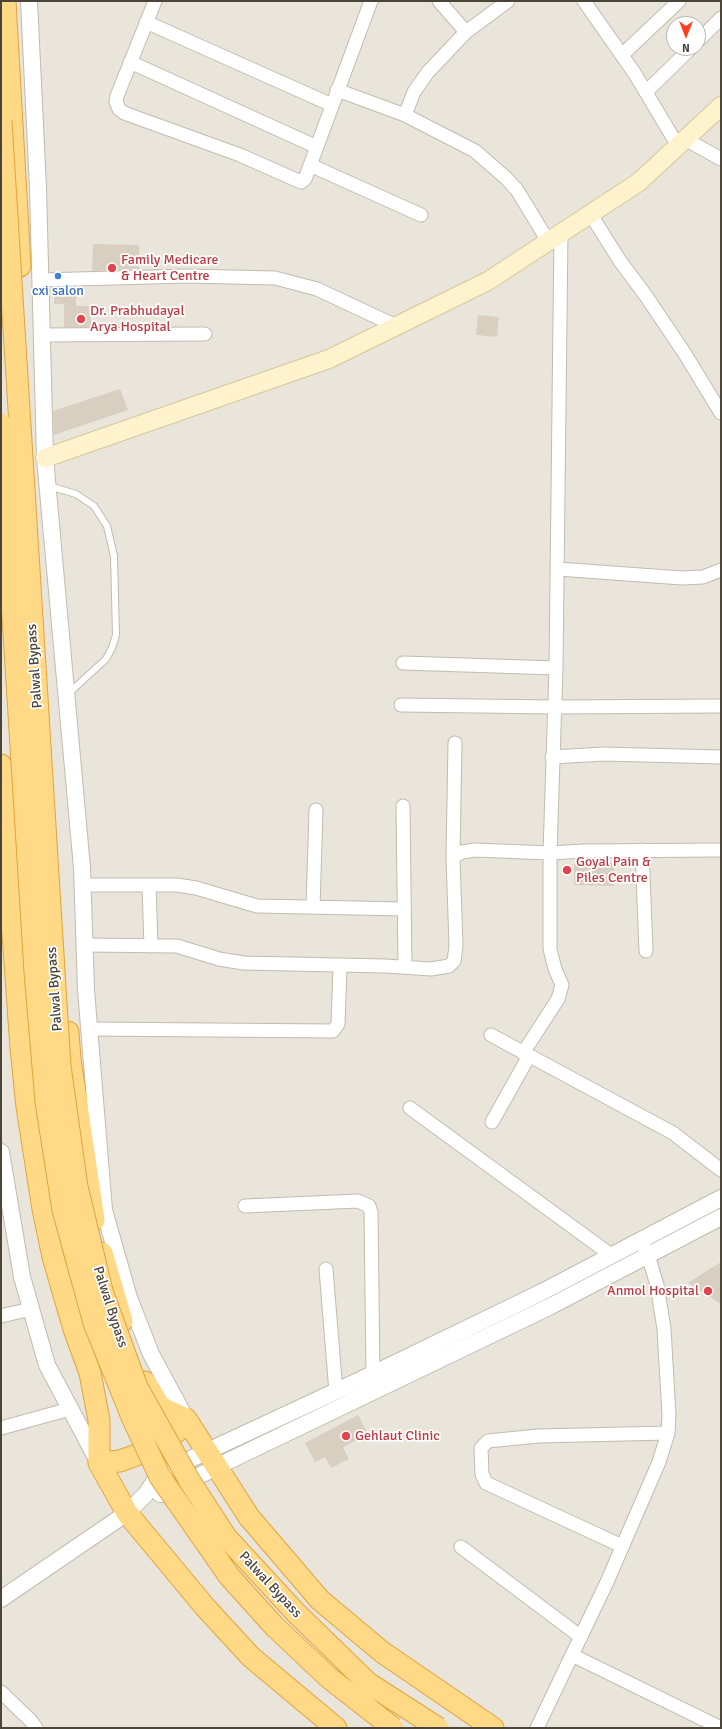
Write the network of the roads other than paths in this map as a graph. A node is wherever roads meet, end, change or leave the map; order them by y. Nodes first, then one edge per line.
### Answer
1 (5, 1) edge
2 (29, 1) edge
3 (154, 1) edge
4 (371, 1) edge
5 (439, 1) edge
6 (508, 1) edge
7 (584, 1) edge
8 (679, 1) edge
9 (721, 18) edge
10 (146, 22) junction
11 (466, 32) junction
12 (706, 33) edge
13 (622, 55) junction
14 (682, 56) edge
15 (130, 62) junction
16 (337, 90) junction
17 (646, 92) junction
18 (332, 105) junction
19 (721, 106) edge
20 (405, 115) junction
21 (1, 121) edge
22 (681, 142) junction
23 (317, 146) junction
24 (721, 159) edge
25 (310, 165) junction
26 (421, 215) dead end
27 (591, 215) junction
28 (555, 237) junction
29 (40, 280) junction
30 (396, 326) junction
31 (205, 334) dead end
32 (42, 335) junction
33 (721, 413) edge
34 (1, 424) edge
35 (33, 463) junction
36 (1, 474) edge
37 (47, 486) junction
38 (558, 569) junction
39 (721, 570) edge
40 (403, 663) dead end
41 (556, 668) junction
42 (66, 695) junction
43 (401, 705) dead end
44 (721, 706) edge
45 (554, 707) junction
46 (455, 743) dead end
47 (552, 757) junction
48 (721, 757) edge
49 (1, 765) edge
50 (403, 806) dead end
51 (316, 810) dead end
52 (642, 850) junction
53 (721, 850) edge
54 (550, 853) junction
55 (453, 857) junction
56 (82, 885) junction
57 (149, 885) junction
58 (313, 907) junction
59 (404, 909) junction
60 (85, 945) junction
61 (151, 946) junction
62 (646, 951) dead end
63 (340, 966) junction
64 (405, 967) junction
65 (90, 1029) junction
66 (491, 1035) dead end
67 (526, 1054) junction
68 (410, 1108) dead end
69 (492, 1122) dead end
70 (2, 1160) edge
71 (721, 1170) edge
72 (721, 1198) edge
73 (245, 1206) dead end
74 (721, 1217) edge
75 (641, 1240) junction
76 (612, 1255) junction
77 (648, 1255) junction
78 (326, 1269) dead end
79 (31, 1309) junction
80 (1, 1316) edge
81 (373, 1374) junction
82 (336, 1392) junction
83 (70, 1409) junction
84 (186, 1419) junction
85 (1, 1428) edge
86 (668, 1433) junction
87 (211, 1459) junction
88 (99, 1463) junction
89 (184, 1472) junction
90 (127, 1513) junction
91 (622, 1546) junction
92 (461, 1547) dead end
93 (1, 1599) edge
94 (581, 1637) junction
95 (572, 1655) junction
96 (1, 1692) edge
97 (36, 1728) edge
98 (336, 1728) edge
99 (393, 1728) edge
100 (438, 1728) edge
101 (493, 1728) edge
102 (537, 1728) edge
103 (721, 1728) edge

1 - 35 highway
2 - 29 street
3 - 10 street
4 - 16 street
5 - 11 street
6 - 11 street
7 - 13 street
8 - 13 street
9 - 12 street
10 - 15 street
10 - 18 street
11 - 20 street
13 - 17 street
14 - 17 street
15 - 23 street
15 - 25 street
16 - 18 street
16 - 20 street
17 - 22 street
18 - 23 street
19 - 22 main road
20 - 28 street
21 - 35 highway, Palwal Bypass, bridge
22 - 24 street
22 - 27 main road
23 - 25 street
25 - 26 street
27 - 28 main road
27 - 33 street
28 - 30 main road
28 - 38 street
29 - 30 street
29 - 32 street
30 - 35 main road
31 - 32 street
32 - 35 street
34 - 99 highway, Palwal Bypass, bridge
35 - 36 street
35 - 37 street
35 - 84 highway
35 - 89 highway, Palwal Bypass, bridge
37 - 42 street
37 - 42 lane
38 - 39 street
38 - 41 street
40 - 41 street
41 - 45 street
42 - 56 street
43 - 45 street
44 - 45 street
45 - 47 street
46 - 55 street
47 - 48 street
47 - 54 street
49 - 88 highway
50 - 59 street
51 - 58 street
52 - 53 street
52 - 54 street
52 - 62 street
54 - 55 street
54 - 67 street
55 - 64 street
56 - 57 street
56 - 60 street
57 - 58 street
57 - 61 street
58 - 59 street
59 - 64 street
60 - 61 street
60 - 65 street
61 - 63 street
63 - 64 street
63 - 65 street
65 - 84 street
66 - 67 street
67 - 69 street
67 - 71 street
68 - 76 street
70 - 79 street
72 - 75 street
73 - 81 street
74 - 77 street
75 - 76 street
75 - 77 street
76 - 81 street
77 - 86 street
77 - 87 street
78 - 82 street
79 - 80 street
79 - 83 street
81 - 82 street
82 - 87 street
83 - 85 street
83 - 88 street
84 - 87 highway
84 - 88 highway
86 - 91 street
86 - 91 street
87 - 89 street
87 - 101 highway
88 - 90 highway
89 - 90 street
89 - 100 highway, Palwal Bypass, bridge
90 - 93 street
90 - 98 highway
91 - 94 street
92 - 94 street
94 - 95 street
95 - 102 street
95 - 103 street
96 - 97 street

